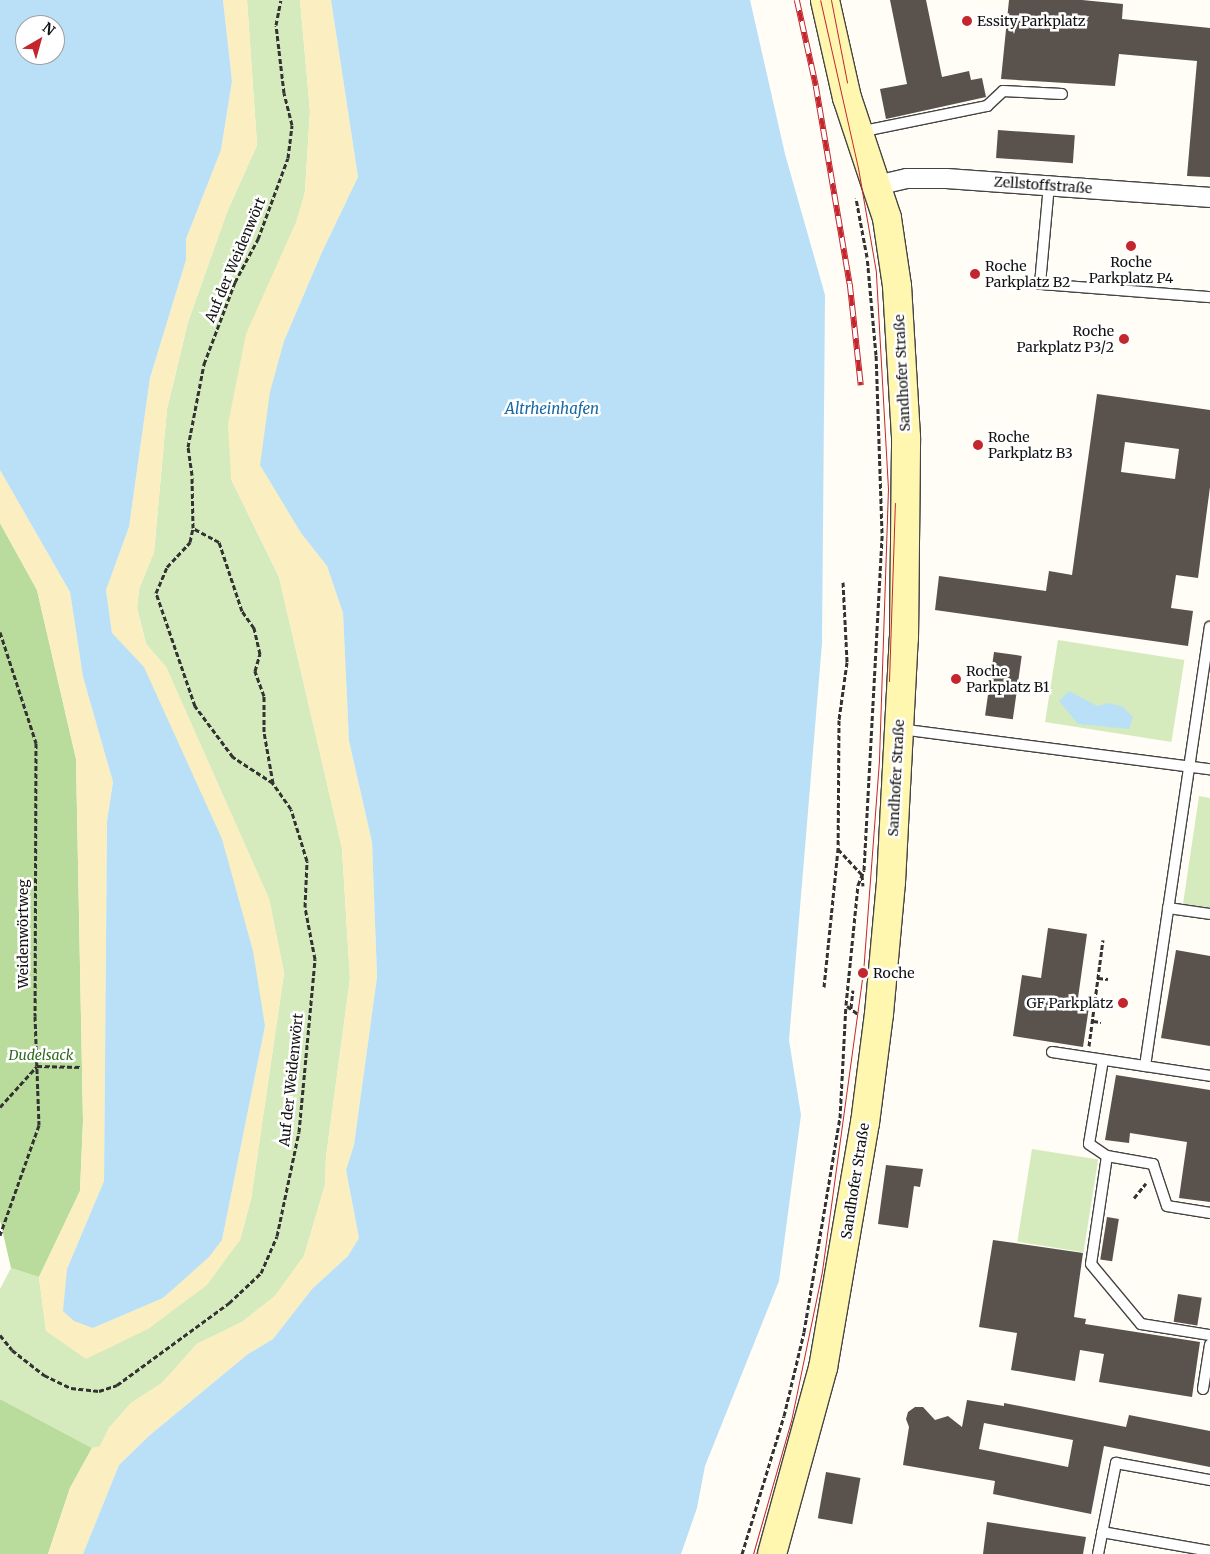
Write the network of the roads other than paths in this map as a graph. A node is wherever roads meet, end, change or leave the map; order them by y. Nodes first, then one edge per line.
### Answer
1 (825, 0) edge
2 (1062, 94) dead end
3 (858, 132) junction
4 (1049, 185) junction
5 (866, 190) junction
6 (1210, 198) edge
7 (1210, 297) edge
8 (1210, 627) edge
9 (899, 729) junction
10 (1189, 766) junction
11 (1210, 769) edge
12 (1168, 908) junction
13 (1210, 914) edge
14 (1052, 1052) dead end
15 (1103, 1060) junction
16 (1145, 1066) junction
17 (1210, 1076) edge
18 (1107, 1156) junction
19 (1210, 1213) edge
20 (1210, 1335) edge
21 (1210, 1350) edge
22 (1203, 1389) dead end
23 (1210, 1480) edge
24 (1102, 1532) junction
25 (1210, 1551) edge
26 (772, 1554) edge
27 (1098, 1554) edge

1 - 3 street, Sandhofer Straße
2 - 3 lane
3 - 5 street, Sandhofer Straße
4 - 5 street, Zellstoffstraße
4 - 6 street, Zellstoffstraße
4 - 7 lane
5 - 9 street, Sandhofer Straße
8 - 10 lane
9 - 10 lane
9 - 26 street, Sandhofer Straße
10 - 11 lane
10 - 12 lane
12 - 13 lane
12 - 16 lane
14 - 15 lane
15 - 16 lane
15 - 18 lane
16 - 17 lane
18 - 19 lane
18 - 20 lane
21 - 22 lane
23 - 24 lane
24 - 25 lane
24 - 27 lane

